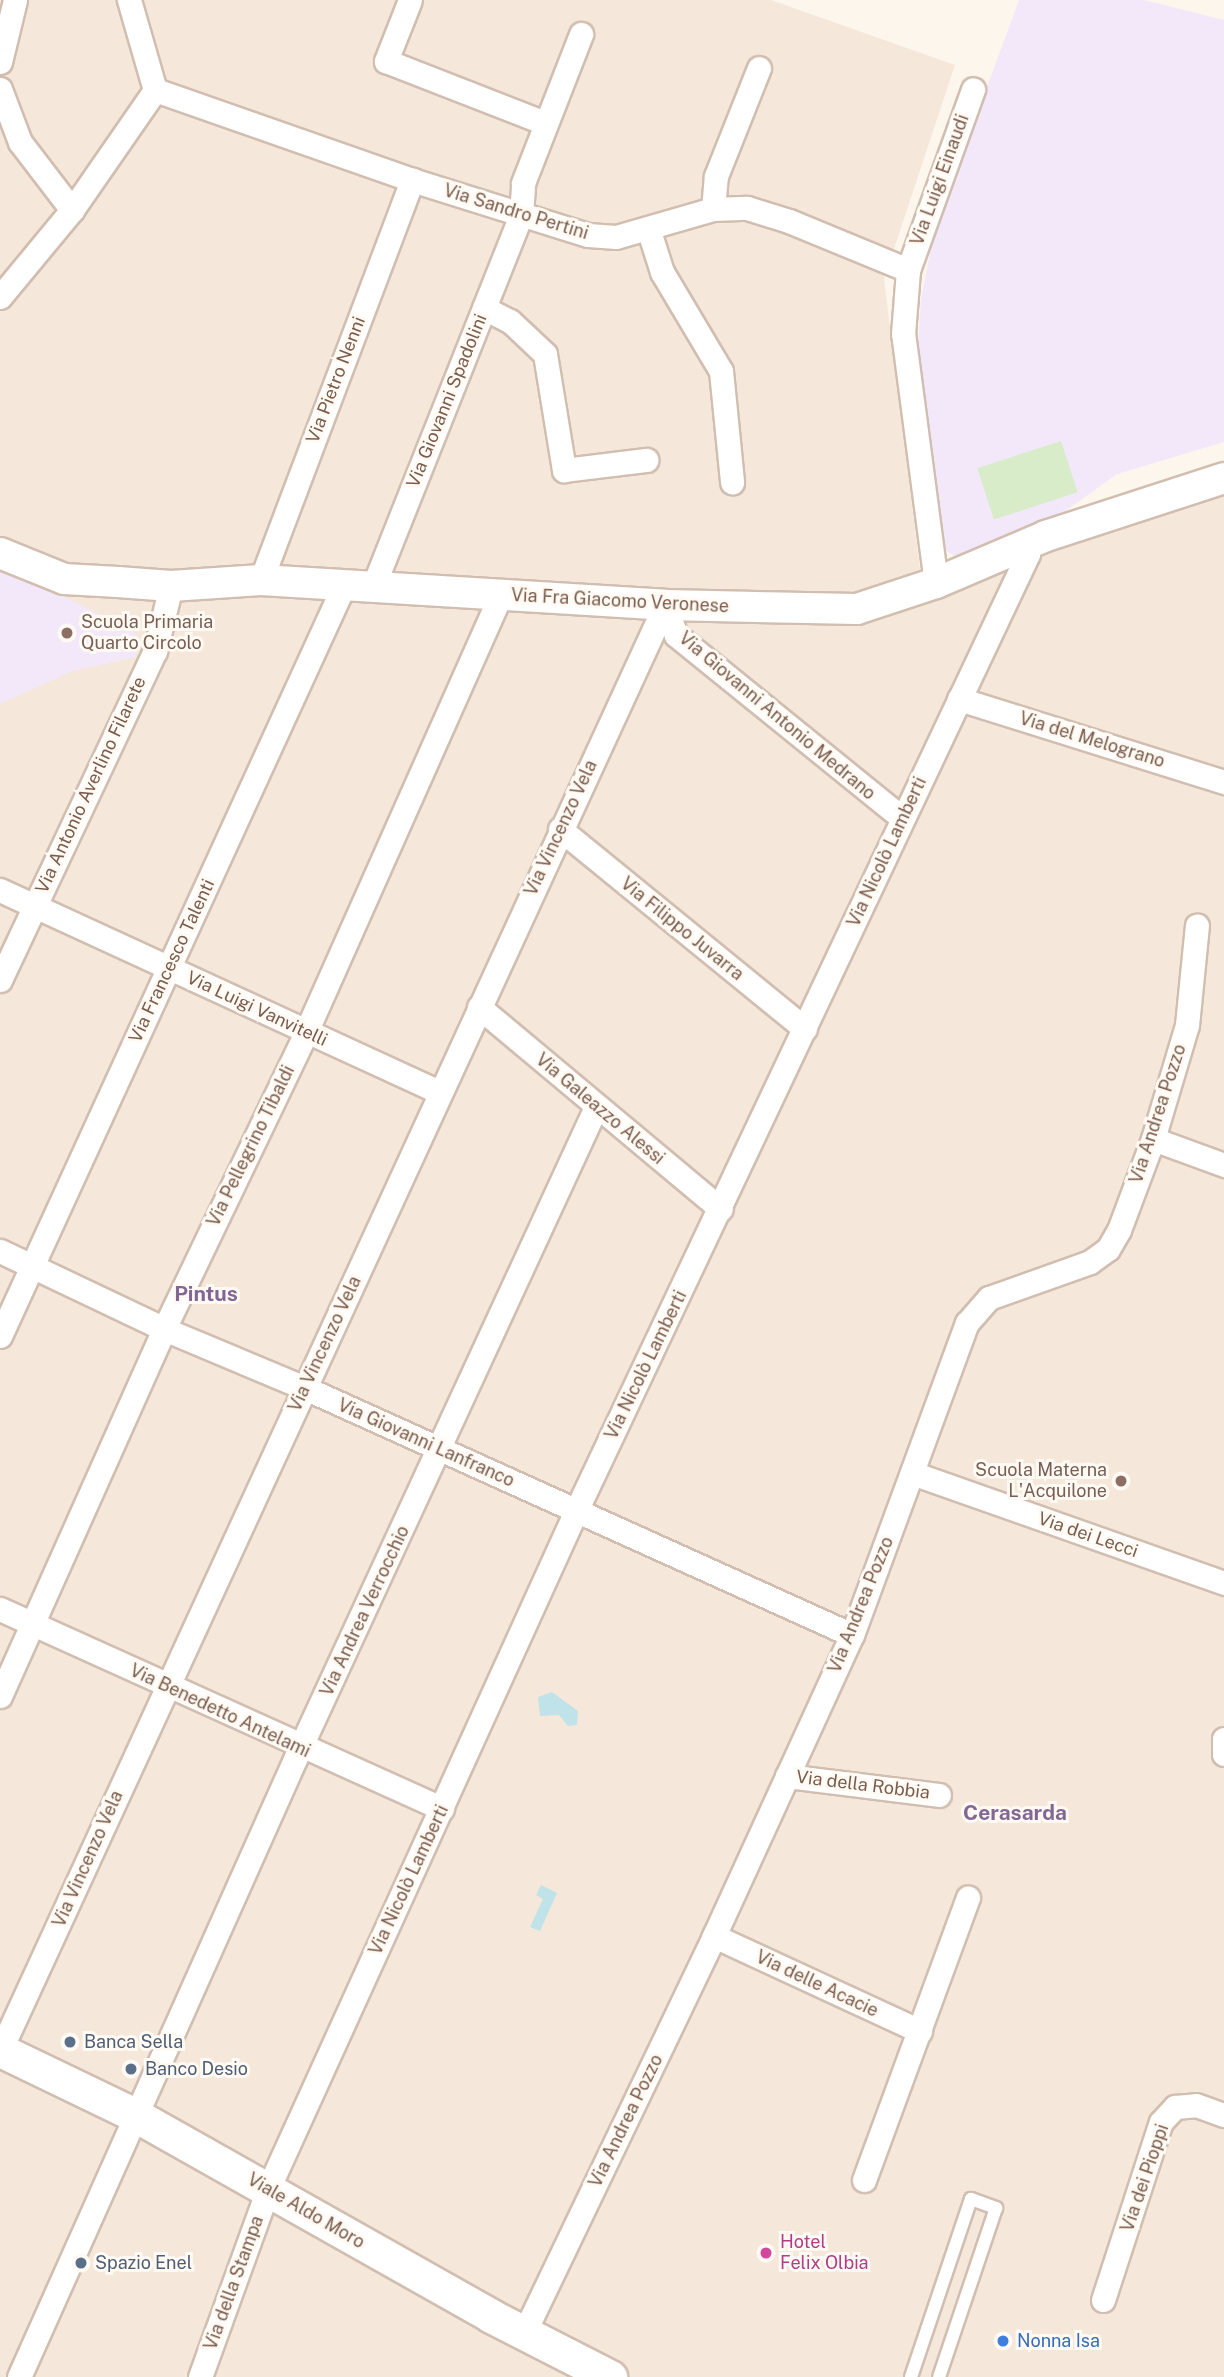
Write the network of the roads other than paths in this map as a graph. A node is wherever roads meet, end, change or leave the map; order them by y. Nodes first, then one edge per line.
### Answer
1 (15, 0) edge
2 (129, 0) edge
3 (410, 0) edge
4 (581, 34) dead end
5 (0, 62) edge
6 (760, 68) dead end
7 (0, 89) edge
8 (973, 89) dead end
9 (155, 90) junction
10 (545, 123) junction
11 (412, 180) junction
12 (713, 209) junction
13 (72, 210) junction
14 (521, 215) junction
15 (649, 232) junction
16 (908, 270) junction
17 (0, 297) edge
18 (484, 308) junction
19 (646, 460) dead end
20 (1224, 478) edge
21 (732, 482) dead end
22 (1025, 545) junction
23 (0, 553) edge
24 (261, 580) junction
25 (936, 583) junction
26 (171, 586) junction
27 (358, 587) junction
28 (500, 596) junction
29 (665, 605) junction
30 (676, 635) junction
31 (650, 638) junction
32 (959, 699) junction
33 (1224, 782) edge
34 (902, 818) junction
35 (560, 829) junction
36 (0, 890) edge
37 (34, 905) junction
38 (1197, 925) dead end
39 (169, 968) junction
40 (0, 980) edge
41 (479, 1007) junction
42 (805, 1029) junction
43 (306, 1032) junction
44 (439, 1092) junction
45 (596, 1107) junction
46 (1153, 1139) junction
47 (1224, 1165) edge
48 (721, 1209) junction
49 (0, 1251) edge
50 (32, 1267) junction
51 (164, 1329) junction
52 (0, 1336) edge
53 (305, 1388) junction
54 (441, 1450) junction
55 (912, 1473) junction
56 (576, 1511) junction
57 (1224, 1583) edge
58 (0, 1609) edge
59 (34, 1624) junction
60 (852, 1635) junction
61 (167, 1686) junction
62 (0, 1696) edge
63 (300, 1748) junction
64 (787, 1776) junction
65 (939, 1795) dead end
66 (442, 1809) junction
67 (968, 1898) dead end
68 (714, 1936) junction
69 (920, 2031) junction
70 (0, 2050) edge
71 (135, 2115) junction
72 (1224, 2115) edge
73 (864, 2180) dead end
74 (268, 2189) junction
75 (1103, 2300) dead end
76 (524, 2333) junction
77 (19, 2377) edge
78 (200, 2377) edge
79 (610, 2377) edge
80 (911, 2377) edge
81 (939, 2377) edge

1 - 5 street
2 - 9 street
3 - 10 street
4 - 10 street, Via Giovanni Spadolini
6 - 12 street
7 - 13 street
8 - 16 street, Via Luigi Einaudi
9 - 11 street, Via Sandro Pertini
9 - 13 street
10 - 14 street, Via Giovanni Spadolini
11 - 14 street, Via Sandro Pertini
11 - 24 street, Via Pietro Nenni
12 - 15 street, Via Sandro Pertini
12 - 16 street, Via Sandro Pertini
13 - 17 street
14 - 15 street, Via Sandro Pertini
14 - 18 street, Via Giovanni Spadolini
15 - 21 street
16 - 25 street
18 - 19 street
18 - 27 street, Via Giovanni Spadolini
20 - 22 street, Via Fra Giacomo Veronese
22 - 25 street, Via Fra Giacomo Veronese
22 - 32 street, Via Nicolò Lamberti
23 - 26 street, Via Fra Giacomo Veronese
24 - 26 street, Via Fra Giacomo Veronese
24 - 27 street, Via Fra Giacomo Veronese
25 - 29 street, Via Fra Giacomo Veronese
26 - 37 street, Via Antonio Averlino Filarete
27 - 28 street, Via Fra Giacomo Veronese
27 - 39 street, Via Francesco Talenti
28 - 29 street, Via Fra Giacomo Veronese
28 - 43 street, Via Pellegrino Tibaldi
29 - 30 street, Via Giovanni Antonio Medrano
29 - 31 street, Via Vincenzo Vela
30 - 31 street
30 - 34 street, Via Giovanni Antonio Medrano
31 - 35 street, Via Vincenzo Vela
32 - 33 street, Via del Melograno
32 - 34 street, Via Nicolò Lamberti
34 - 42 street, Via Nicolò Lamberti
35 - 41 street, Via Vincenzo Vela
35 - 42 street, Via Filippo Juvarra
36 - 37 street, Via Luigi Vanvitelli
37 - 39 street, Via Luigi Vanvitelli
37 - 40 street, Via Antonio Averlino Filarete
38 - 46 street, Via Andrea Pozzo
39 - 43 street, Via Luigi Vanvitelli
39 - 50 street, Via Francesco Talenti
41 - 44 street, Via Vincenzo Vela
41 - 45 street, Via Galeazzo Alessi
42 - 48 street, Via Nicolò Lamberti
43 - 44 street, Via Luigi Vanvitelli
43 - 51 street, Via Pellegrino Tibaldi
44 - 53 street, Via Vincenzo Vela
45 - 48 street, Via Galeazzo Alessi
45 - 54 street, Via Andrea Verrocchio
46 - 47 street
46 - 55 street, Via Andrea Pozzo
48 - 56 street, Via Nicolò Lamberti
49 - 50 street, Via Giovanni Lanfranco
50 - 51 street, Via Giovanni Lanfranco
50 - 52 street, Via Francesco Talenti
51 - 53 street, Via Giovanni Lanfranco
51 - 59 street, Via Pellegrino Tibaldi
53 - 54 street, Via Giovanni Lanfranco
53 - 61 street, Via Vincenzo Vela
54 - 56 street, Via Giovanni Lanfranco
54 - 63 street, Via Andrea Verrocchio
55 - 57 street, Via dei Lecci
55 - 60 street, Via Andrea Pozzo
56 - 60 street, Via Giovanni Lanfranco
56 - 66 street, Via Nicolò Lamberti
58 - 59 street, Via Benedetto Antelami
59 - 61 street, Via Benedetto Antelami
59 - 62 street, Via Pellegrino Tibaldi
60 - 64 street, Via Andrea Pozzo
61 - 63 street, Via Benedetto Antelami
61 - 70 street, Via Vincenzo Vela
63 - 66 street, Via Benedetto Antelami
63 - 71 street, Via Andrea Verrocchio
64 - 65 street, Via della Robbia
64 - 68 street, Via Andrea Pozzo
66 - 74 street, Via Nicolò Lamberti
67 - 69 street
68 - 69 street, Via delle Acacie
68 - 76 street, Via Andrea Pozzo
69 - 73 street
70 - 71 main road, Viale Aldo Moro
71 - 74 main road, Viale Aldo Moro
71 - 77 street, Via Andrea Verrocchio
72 - 75 street, Via dei Pioppi
74 - 76 main road, Viale Aldo Moro
74 - 78 street, Via della Stampa
76 - 79 main road, Viale Aldo Moro
80 - 81 lane

